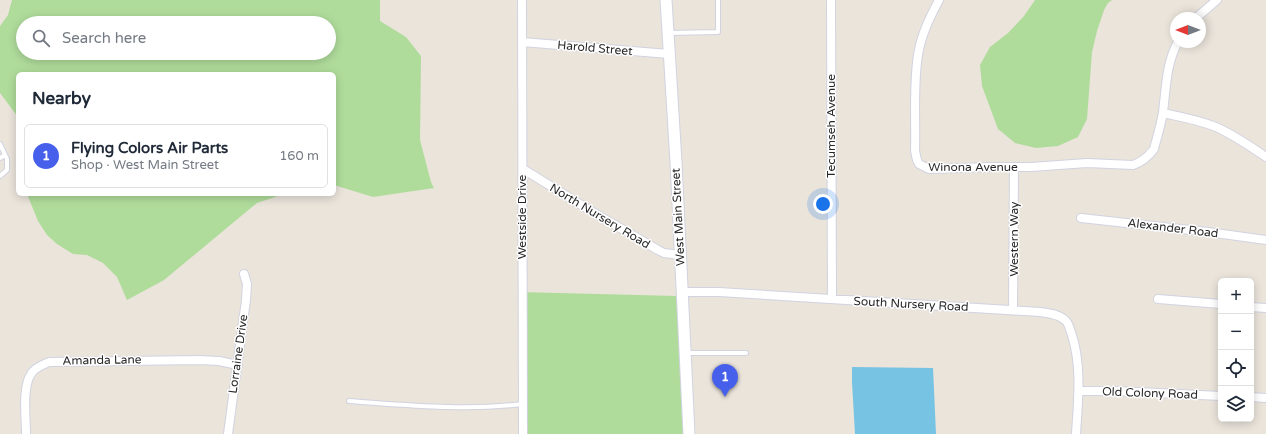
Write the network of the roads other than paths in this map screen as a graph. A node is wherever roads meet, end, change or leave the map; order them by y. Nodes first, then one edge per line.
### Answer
1 (522, 0) edge
2 (666, 0) edge
3 (718, 0) edge
4 (831, 0) edge
5 (938, 0) edge
6 (1217, 0) edge
7 (1203, 12) edge
8 (668, 33) junction
9 (522, 42) junction
10 (1176, 48) edge
11 (669, 54) junction
12 (1163, 112) junction
13 (0, 144) edge
14 (5, 155) junction
15 (1266, 157) edge
16 (0, 158) edge
17 (1014, 166) junction
18 (523, 169) junction
19 (0, 176) edge
20 (1081, 218) dead end
21 (1266, 240) edge
22 (680, 254) junction
23 (244, 274) dead end
24 (682, 292) junction
25 (832, 299) junction
26 (1158, 299) dead end
27 (1218, 304) edge
28 (1254, 307) edge
29 (1266, 308) edge
30 (1013, 311) junction
31 (685, 353) junction
32 (746, 353) dead end
33 (238, 365) junction
34 (1079, 391) junction
35 (1218, 396) edge
36 (1254, 398) edge
37 (1266, 398) edge
38 (349, 401) dead end
39 (523, 404) junction
40 (26, 434) edge
41 (228, 434) edge
42 (523, 434) edge
43 (689, 434) edge
44 (1076, 434) edge

1 - 9 street, Westside Drive
2 - 8 main road, West Main Street
3 - 8 lane
4 - 25 street, Tecumseh Avenue
5 - 17 street, Winona Avenue
6 - 7 street
8 - 11 main road, West Main Street
9 - 11 street, Harold Street
9 - 18 street, Westside Drive
10 - 12 street, Winona Avenue
11 - 22 main road, West Main Street
12 - 15 street
12 - 17 street, Winona Avenue
13 - 14 lane
14 - 16 lane
14 - 19 lane
17 - 30 street, Western Way
18 - 22 street, North Nursery Road
18 - 39 street, Westside Drive
20 - 21 street, Alexander Road
22 - 24 main road, West Main Street
23 - 33 street, Lorraine Drive
24 - 25 street, South Nursery Road
24 - 31 main road, West Main Street
25 - 30 street, South Nursery Road
26 - 27 street
28 - 29 street
30 - 34 street, South Nursery Road
31 - 32 lane
31 - 43 main road, West Main Street
33 - 40 street, Amanda Lane
33 - 41 street, Lorraine Drive
34 - 35 street, Old Colony Road
34 - 44 street, South Nursery Road
36 - 37 street
38 - 39 lane
39 - 42 street, Westside Drive

